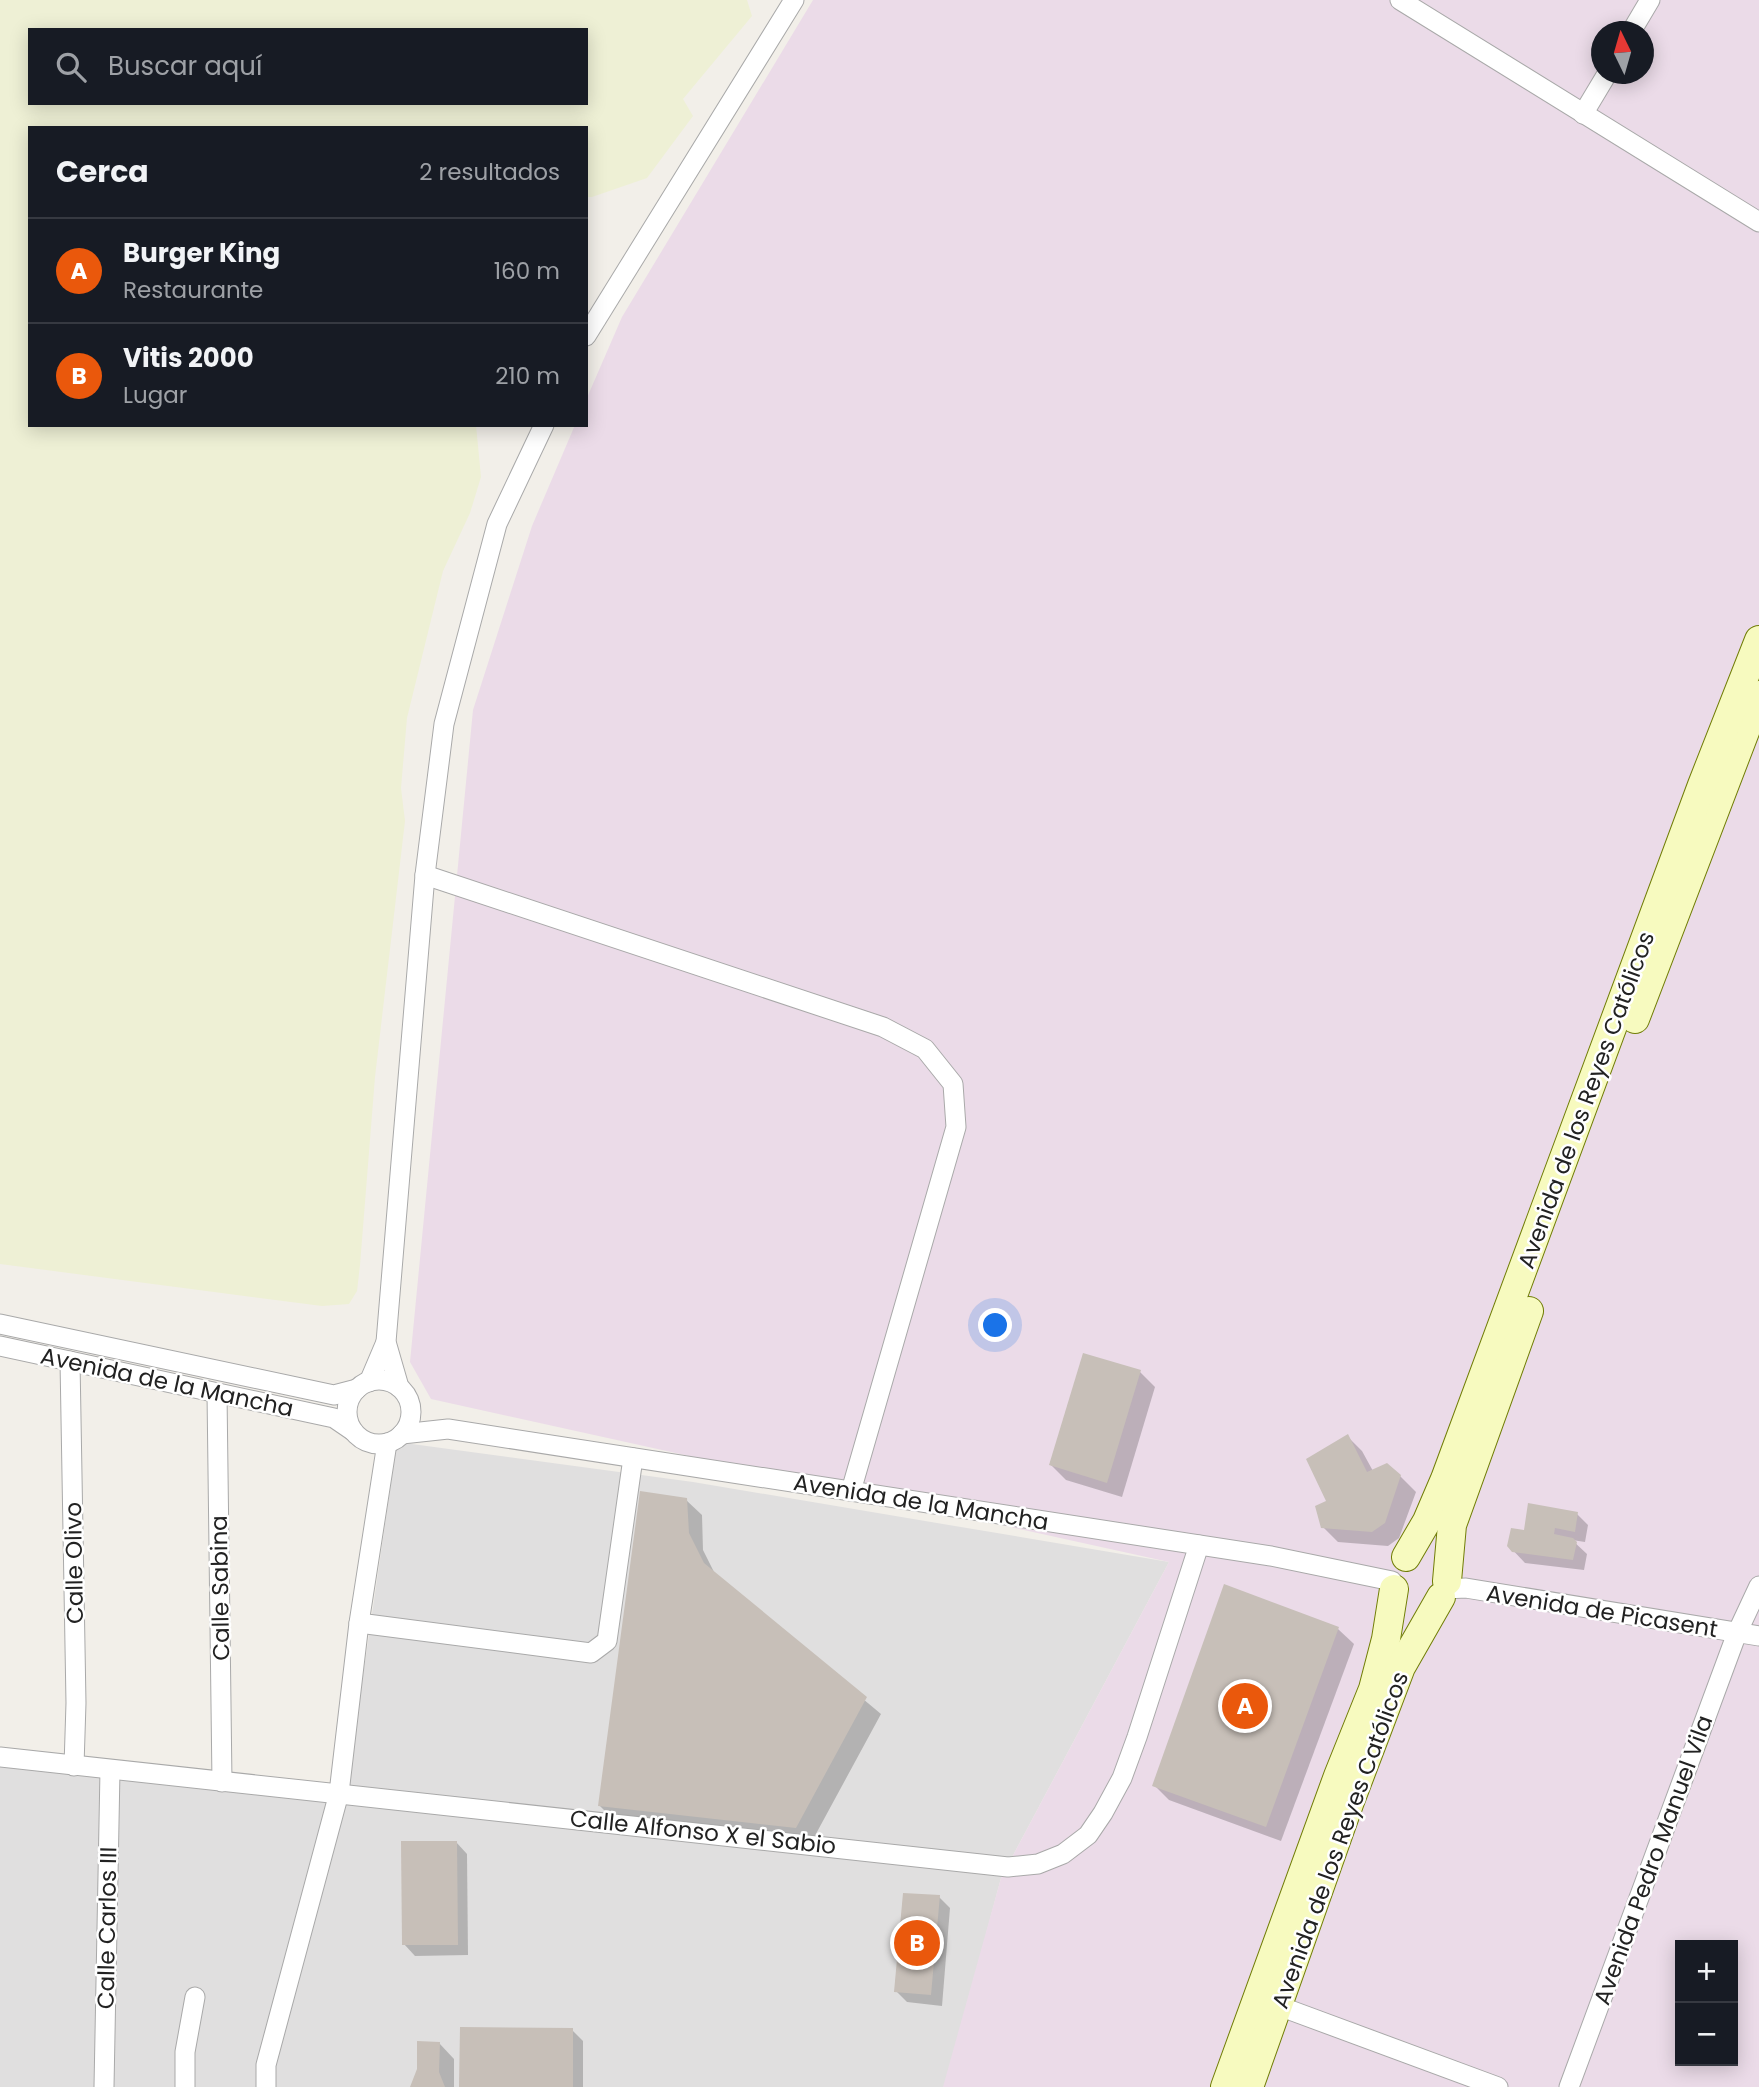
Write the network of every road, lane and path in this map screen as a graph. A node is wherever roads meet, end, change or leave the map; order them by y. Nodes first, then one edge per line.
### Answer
1 (794, 0) edge
2 (1400, 0) edge
3 (1650, 0) edge
4 (1638, 21) edge
5 (1601, 84) edge
6 (1583, 114) junction
7 (1759, 222) edge
8 (588, 333) edge
9 (543, 427) edge
10 (1759, 640) edge
11 (1759, 695) edge
12 (425, 875) junction
13 (0, 1324) edge
14 (386, 1342) junction
15 (0, 1346) edge
16 (70, 1361) junction
17 (363, 1386) junction
18 (399, 1387) junction
19 (217, 1393) junction
20 (411, 1412) junction
21 (448, 1430) junction
22 (353, 1431) junction
23 (386, 1440) junction
24 (633, 1458) junction
25 (852, 1491) junction
26 (1199, 1545) junction
27 (1397, 1576) junction
28 (1759, 1586) edge
29 (1444, 1589) junction
30 (359, 1623) junction
31 (1737, 1633) junction
32 (1759, 1636) edge
33 (0, 1757) edge
34 (74, 1766) junction
35 (110, 1770) junction
36 (222, 1782) junction
37 (339, 1793) junction
38 (195, 1997) dead end
39 (1279, 2006) junction
40 (104, 2087) edge
41 (185, 2087) edge
42 (266, 2087) edge
43 (1225, 2087) edge
44 (1250, 2087) edge
45 (1498, 2087) edge
46 (1569, 2087) edge

1 - 8 street
2 - 6 street
3 - 4 street
5 - 6 street
6 - 7 street
9 - 12 street
10 - 27 street, Avenida de los Reyes Católicos
11 - 29 street, Avenida de los Reyes Católicos
12 - 14 street
12 - 25 street
13 - 17 street, Avenida de la Mancha
14 - 17 street
14 - 18 street
15 - 16 street, Avenida de la Mancha
16 - 19 street, Avenida de la Mancha
16 - 34 street, Calle Olivo
17 - 18 street
17 - 22 street
18 - 20 street
19 - 22 street, Avenida de la Mancha
19 - 36 street, Calle Sabina
20 - 21 street, Avenida de la Mancha
20 - 23 street
21 - 23 street, Avenida de la Mancha
21 - 24 street, Avenida de la Mancha
22 - 23 street
23 - 30 street
24 - 25 street, Avenida de la Mancha
24 - 30 street
25 - 26 street, Avenida de la Mancha
26 - 27 street, Avenida de la Mancha
26 - 37 street, Calle Alfonso X el Sabio
27 - 29 street
27 - 29 street
27 - 43 street, Avenida de los Reyes Católicos
28 - 31 street, Avenida Pedro Manuel Vila
29 - 31 street, Avenida de Picasent
29 - 39 street, Avenida de los Reyes Católicos
30 - 37 street
31 - 32 street, Avenida de Picasent
31 - 46 street, Avenida Pedro Manuel Vila
33 - 34 street, Calle Alfonso X el Sabio
34 - 35 street, Calle Alfonso X el Sabio
35 - 36 street, Calle Alfonso X el Sabio
35 - 40 street, Calle Carlos III
36 - 37 street, Calle Alfonso X el Sabio
37 - 42 street
38 - 41 street
39 - 44 street, Avenida de los Reyes Católicos
39 - 45 street

